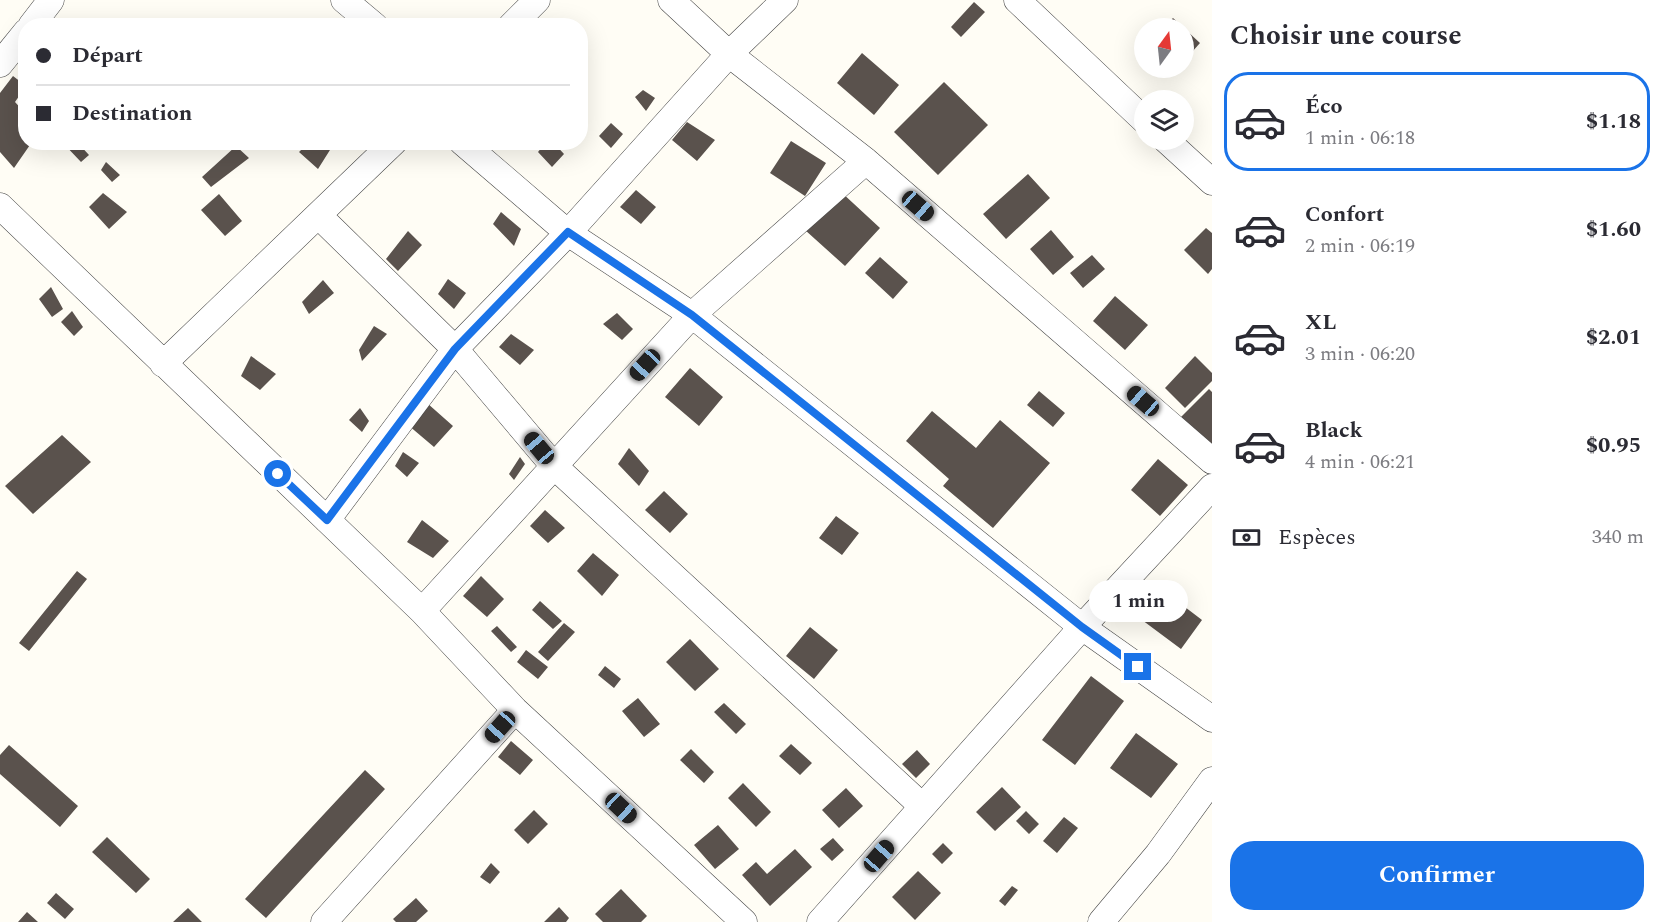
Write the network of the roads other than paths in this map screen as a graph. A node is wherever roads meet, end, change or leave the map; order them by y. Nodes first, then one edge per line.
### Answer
1 (51, 0) edge
2 (344, 0) edge
3 (537, 0) edge
4 (671, 0) edge
5 (785, 0) edge
6 (1017, 0) edge
7 (37, 18) edge
8 (365, 18) edge
9 (519, 18) edge
10 (18, 42) edge
11 (729, 54) junction
12 (0, 64) edge
13 (1134, 111) edge
14 (386, 150) edge
15 (471, 150) edge
16 (1177, 150) edge
17 (866, 161) junction
18 (1212, 182) edge
19 (0, 206) edge
20 (318, 215) junction
21 (568, 232) junction
22 (692, 315) junction
23 (455, 349) junction
24 (163, 364) junction
25 (1212, 461) edge
26 (553, 465) junction
27 (1212, 487) edge
28 (327, 520) junction
29 (422, 611) junction
30 (1082, 627) junction
31 (515, 710) junction
32 (1212, 719) edge
33 (1212, 780) edge
34 (922, 806) junction
35 (324, 922) edge
36 (744, 922) edge
37 (820, 922) edge
38 (1101, 922) edge

1 - 7 street
2 - 8 street
3 - 9 street
4 - 11 street
5 - 11 street
6 - 13 street
10 - 12 street
11 - 17 street
11 - 21 street
14 - 20 street
15 - 21 street
16 - 18 street
17 - 22 street
17 - 25 street
19 - 24 street
20 - 23 street
20 - 24 street
21 - 22 street
21 - 23 street
22 - 26 street
22 - 30 street
23 - 26 street
23 - 28 street
24 - 28 street
26 - 29 street
26 - 34 street
27 - 30 street
28 - 29 street
29 - 31 street
30 - 32 street
30 - 34 street
31 - 35 street
31 - 36 street
33 - 38 street
34 - 37 street

